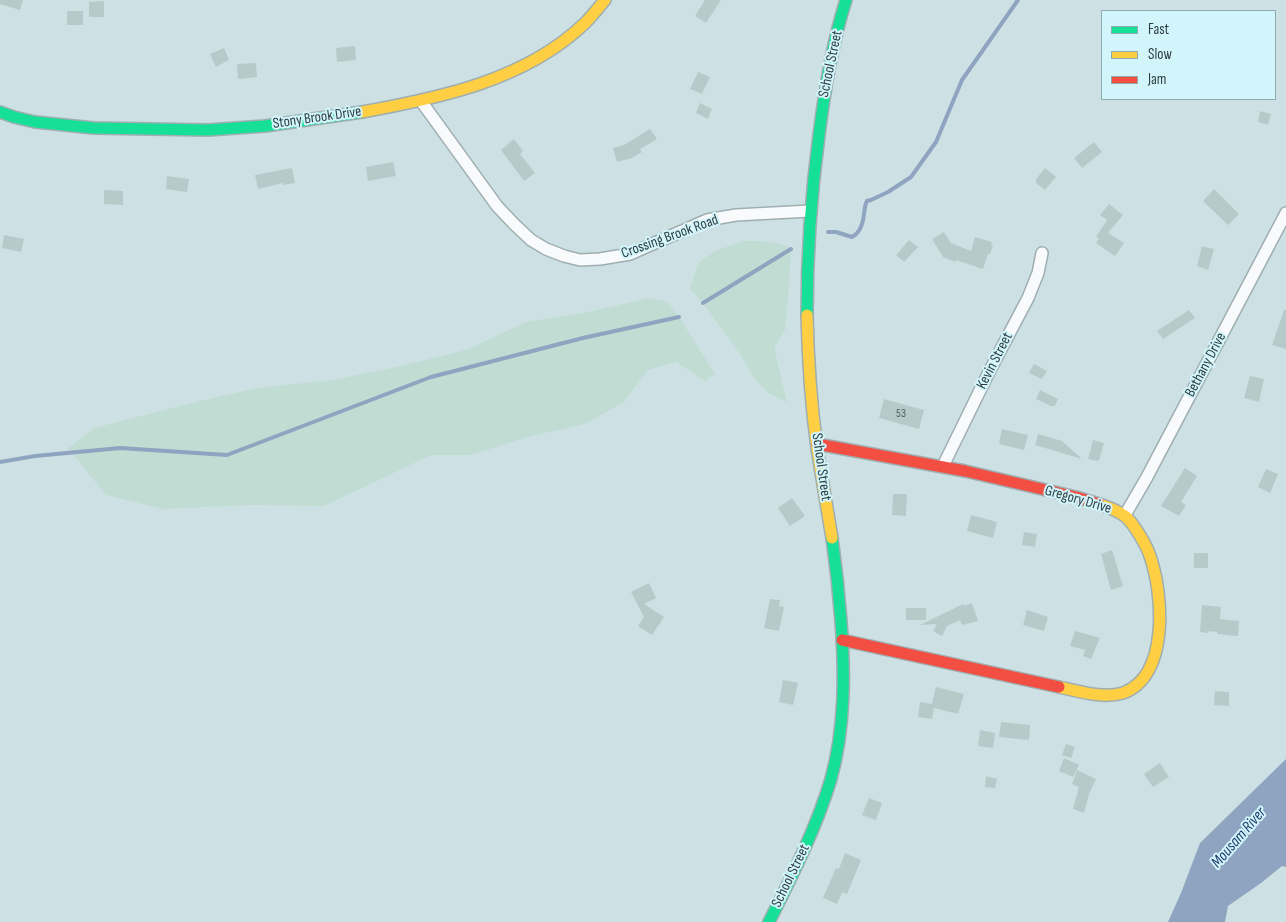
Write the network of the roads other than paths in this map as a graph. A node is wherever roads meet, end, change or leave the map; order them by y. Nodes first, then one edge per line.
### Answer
1 (605, 0) edge
2 (846, 0) edge
3 (421, 102) junction
4 (0, 112) edge
5 (810, 211) junction
6 (1286, 213) edge
7 (1042, 253) dead end
8 (817, 444) junction
9 (943, 466) junction
10 (1125, 515) junction
11 (842, 640) junction
12 (769, 922) edge

1 - 3 street, Stony Brook Drive
2 - 5 street, School Street
3 - 4 street, Stony Brook Drive
3 - 5 street, Crossing Brook Road
5 - 8 street, School Street
6 - 10 street, Bethany Drive
7 - 9 street, Kevin Street
8 - 9 street, Gregory Drive
8 - 11 street, School Street
9 - 10 street, Gregory Drive
10 - 11 street, Gregory Drive
11 - 12 street, School Street

